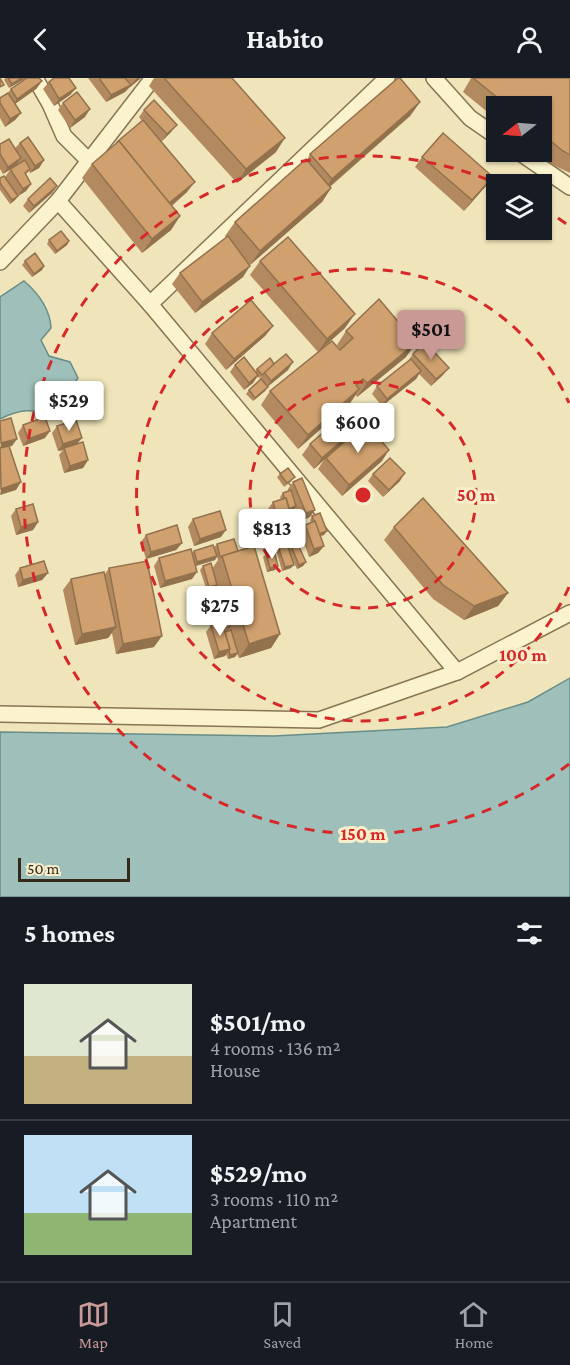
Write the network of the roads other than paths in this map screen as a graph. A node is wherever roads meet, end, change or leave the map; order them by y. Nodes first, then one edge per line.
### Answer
1 (35, 78) edge
2 (153, 78) edge
3 (387, 78) edge
4 (434, 78) edge
5 (486, 129) edge
6 (89, 161) junction
7 (534, 162) edge
8 (570, 187) edge
9 (58, 201) junction
10 (0, 262) edge
11 (150, 304) junction
12 (570, 613) edge
13 (458, 672) junction
14 (0, 714) edge

1 - 6 street
2 - 6 street
3 - 11 street
4 - 5 street
6 - 9 street
7 - 8 street
9 - 10 street
9 - 11 street
11 - 13 street
12 - 13 street
13 - 14 street

